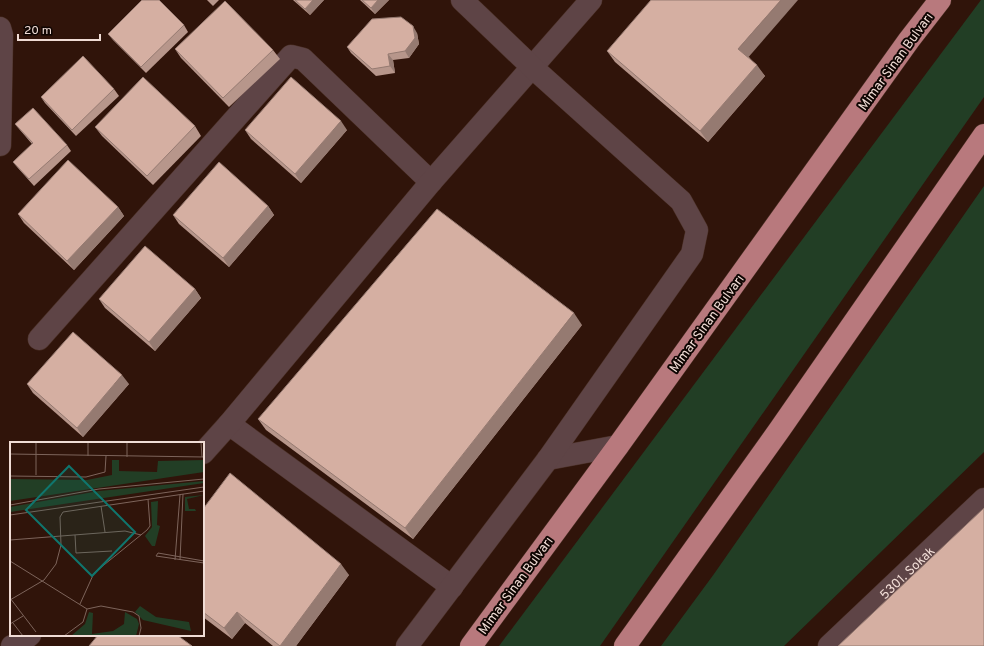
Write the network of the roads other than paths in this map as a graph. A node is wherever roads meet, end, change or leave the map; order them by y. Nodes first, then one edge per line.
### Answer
1 (462, 0) edge
2 (590, 0) edge
3 (940, 0) edge
4 (0, 28) edge
5 (533, 68) junction
6 (984, 136) edge
7 (0, 145) edge
8 (431, 182) junction
9 (39, 339) dead end
10 (229, 424) junction
11 (618, 446) junction
12 (204, 452) edge
13 (548, 459) junction
14 (984, 499) edge
15 (452, 587) junction
16 (29, 636) edge
17 (12, 646) edge
18 (407, 646) edge
19 (471, 646) edge
20 (625, 646) edge
21 (829, 646) edge

1 - 5 street
2 - 5 street
3 - 11 highway, Mimar Sinan Bulvarı
4 - 7 street
5 - 8 street
5 - 13 street
6 - 20 highway
8 - 9 street
8 - 10 street
10 - 12 street
10 - 15 street
11 - 13 street
11 - 19 highway, Mimar Sinan Bulvarı
13 - 15 street
14 - 21 street, 5301. Sokak
15 - 18 street
16 - 17 street

